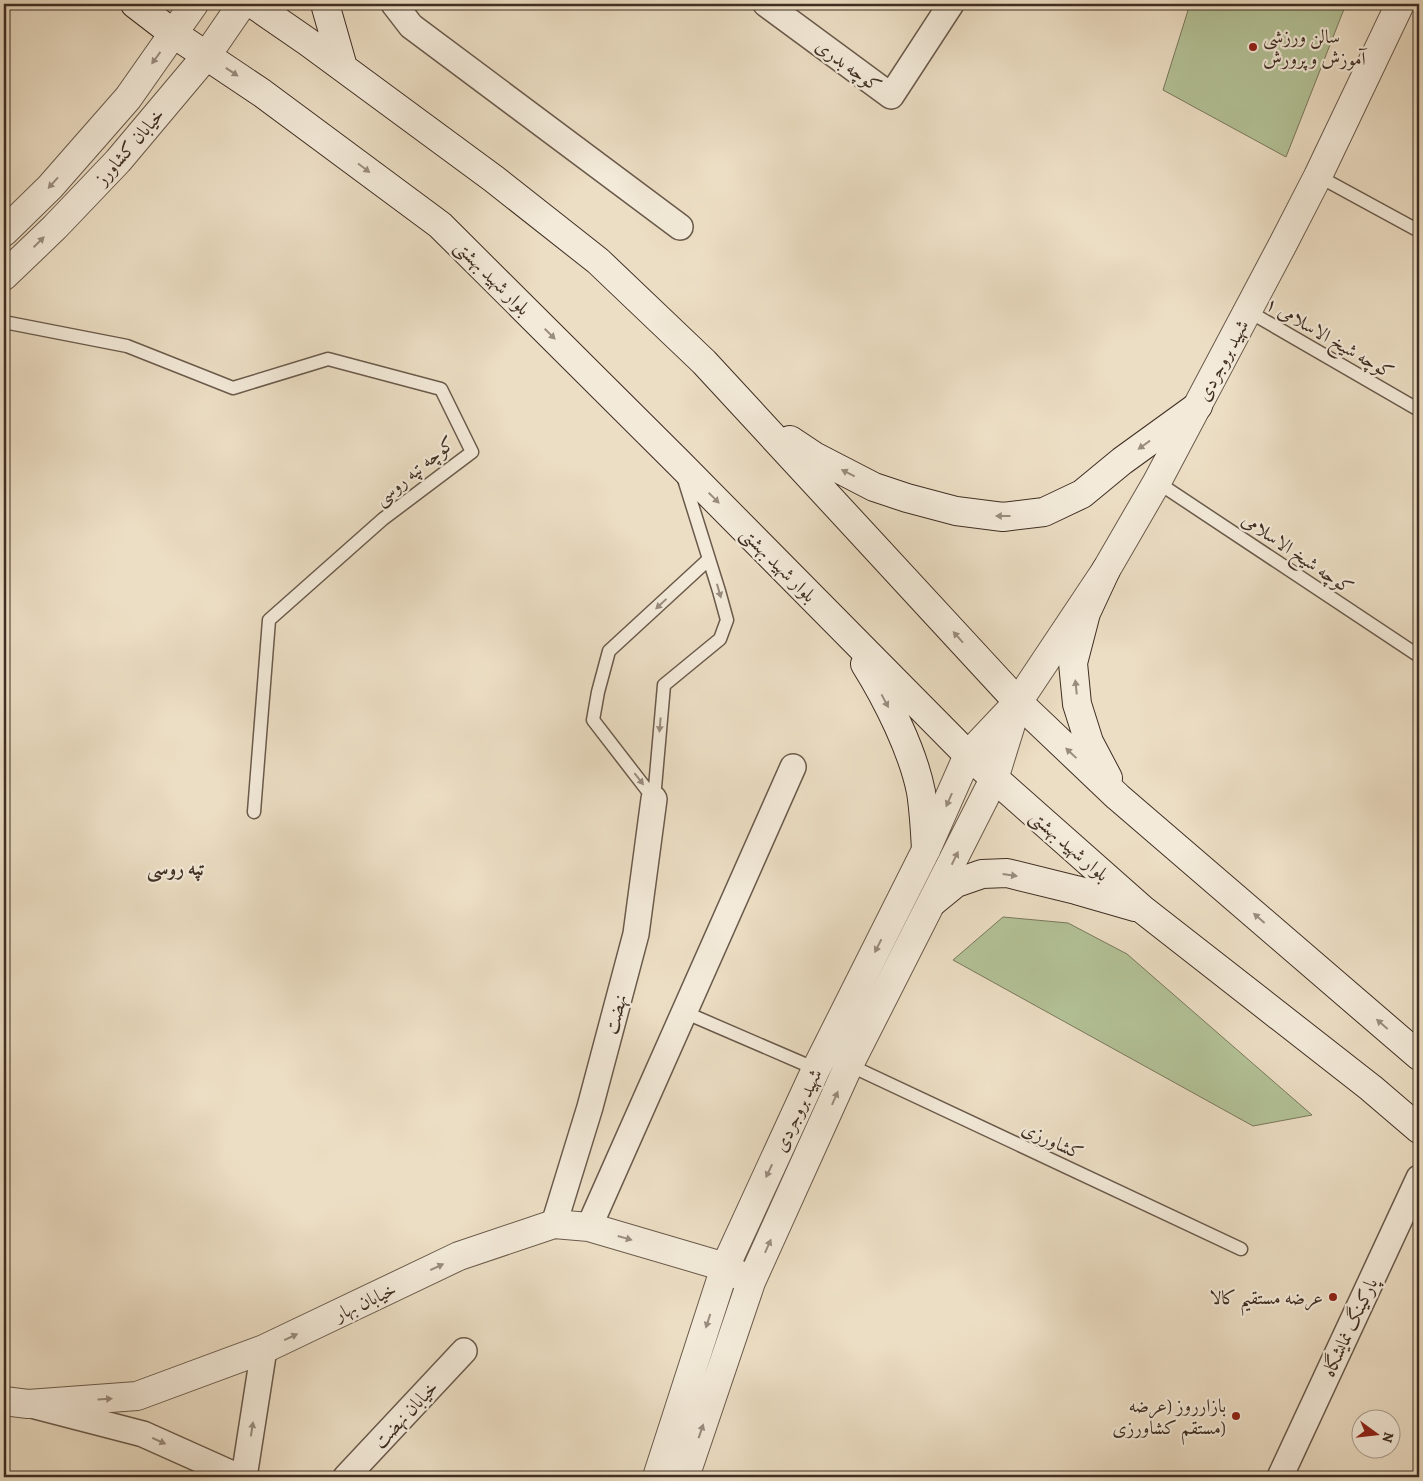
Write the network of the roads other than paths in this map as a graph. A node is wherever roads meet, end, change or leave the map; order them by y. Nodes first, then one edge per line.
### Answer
1 (135, 4) edge
2 (194, 4) edge
3 (242, 4) edge
4 (253, 4) edge
5 (325, 4) edge
6 (394, 4) edge
7 (766, 4) edge
8 (951, 4) edge
9 (1400, 4) edge
10 (174, 34) junction
11 (208, 55) junction
12 (343, 68) junction
13 (1318, 176) junction
14 (680, 227) dead end
15 (1419, 231) edge
16 (4, 232) edge
17 (4, 276) edge
18 (1248, 311) junction
19 (4, 322) edge
20 (1198, 406) junction
21 (1419, 410) edge
22 (750, 412) junction
23 (678, 462) junction
24 (1157, 482) junction
25 (709, 559) junction
26 (1106, 570) junction
27 (843, 629) junction
28 (1419, 656) edge
29 (1018, 702) junction
30 (968, 755) junction
31 (793, 767) dead end
32 (994, 779) junction
33 (1118, 797) junction
34 (654, 799) junction
35 (254, 812) dead end
36 (926, 850) junction
37 (934, 901) junction
38 (1142, 909) junction
39 (684, 1012) junction
40 (1419, 1056) edge
41 (849, 1066) junction
42 (816, 1069) junction
43 (1419, 1129) edge
44 (1419, 1178) edge
45 (554, 1224) junction
46 (589, 1227) junction
47 (1241, 1249) dead end
48 (725, 1267) junction
49 (751, 1282) junction
50 (264, 1349) junction
51 (464, 1351) dead end
52 (16, 1403) edge
53 (239, 1477) edge
54 (244, 1477) edge
55 (346, 1477) edge
56 (657, 1477) edge
57 (685, 1477) edge
58 (1280, 1477) edge

1 - 10 main road, بلوار شهید بهشتی
2 - 10 main road, خیابان کشاورز
3 - 11 main road, خیابان کشاورز
4 - 12 main road
5 - 12 main road
6 - 14 street
7 - 8 street, کوچه بدری
9 - 13 main road, شهید بروجردی
10 - 11 main road, بلوار شهید بهشتی
10 -> 16 main road, خیابان کشاورز
17 -> 11 main road, خیابان کشاورز
11 -> 23 main road, بلوار شهید بهشتی
12 - 22 main road
13 - 15 lane
13 - 18 main road, شهید بروجردی
18 - 20 main road, شهید بروجردی
18 - 21 lane, کوچه شیخ الاسلامی ۱
19 - 35 lane, کوچه تپه روسی
20 -> 22 main road
20 - 24 main road, شهید بروجردی
29 -> 22 main road
23 - 25 lane
23 -> 27 main road, بلوار شهید بهشتی
24 - 26 main road, شهید بروجردی
24 - 28 lane, کوچه شیخ الاسلامی
25 -> 34 lane
25 -> 34 lane
26 - 29 main road, شهید بروجردی
33 -> 26 main road
27 - 30 main road, بلوار شهید بهشتی
27 -> 36 main road
29 - 30 main road, شهید بروجردی
29 - 32 main road, شهید بروجردی
33 -> 29 main road
30 - 32 main road, بلوار شهید بهشتی
30 -> 36 main road, شهید بروجردی
31 - 39 street
37 -> 32 main road, شهید بروجردی
32 - 38 main road, بلوار شهید بهشتی
40 -> 33 main road
34 - 45 street, نهضت
36 -> 42 main road, شهید بروجردی
37 -> 38 main road
37 - 41 main road, شهید بروجردی
38 - 43 main road, بلوار شهید بهشتی
39 - 42 lane
39 - 46 street
41 - 47 lane, کشاورزی
49 -> 41 main road, شهید بروجردی
42 -> 48 main road, شهید بروجردی
44 - 58 street, پارکینگ نمایشگاه
45 - 46 main road, خیابان بهار
50 -> 45 main road, خیابان بهار
46 -> 48 main road, خیابان بهار
48 - 49 main road, خیابان بهار
48 -> 56 main road, شهید بروجردی
57 -> 49 main road, شهید بروجردی
52 -> 50 main road, خیابان بهار
54 -> 50 street
51 - 55 street, خیابان نهضت
52 -> 53 street

